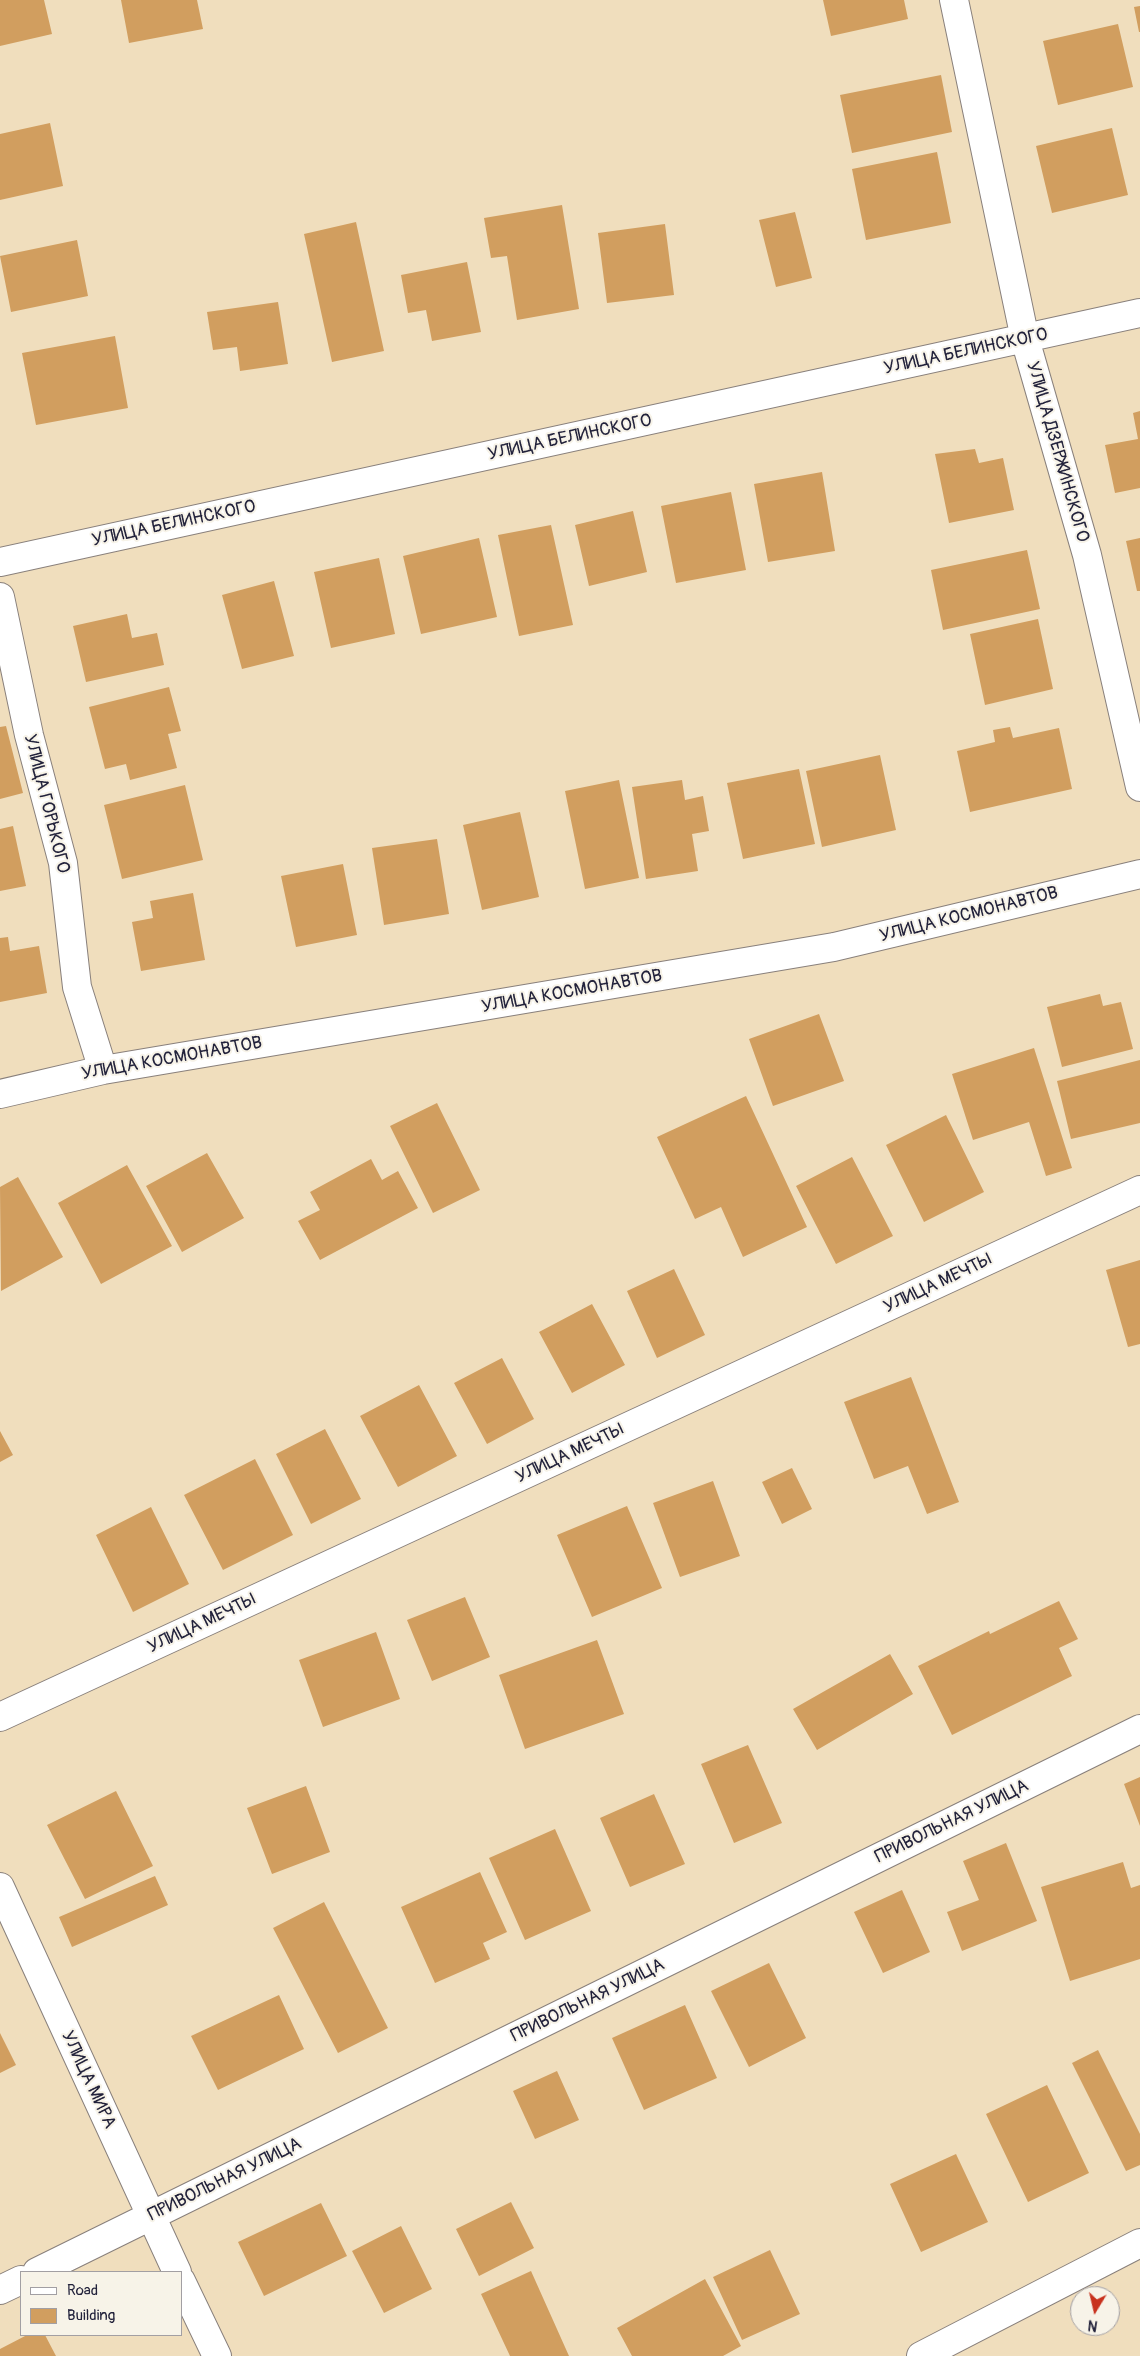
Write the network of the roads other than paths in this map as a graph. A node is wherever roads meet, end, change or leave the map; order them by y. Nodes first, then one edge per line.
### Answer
1 (954, 0) edge
2 (1140, 313) edge
3 (1025, 339) junction
4 (0, 562) edge
5 (0, 597) edge
6 (1140, 787) edge
7 (1140, 874) edge
8 (103, 1070) junction
9 (0, 1094) edge
10 (1140, 1190) edge
11 (0, 1717) edge
12 (1140, 1729) edge
13 (0, 1887) edge
14 (151, 2217) junction
15 (1140, 2243) edge
16 (39, 2271) edge
17 (177, 2271) edge
18 (20, 2280) edge
19 (182, 2283) edge
20 (0, 2290) edge
21 (217, 2356) edge
22 (921, 2356) edge

1 - 3 street, УЛИЦА ДЗЕРЖИНСКОГО
2 - 3 street, УЛИЦА БЕЛИНСКОГО
3 - 4 street, УЛИЦА БЕЛИНСКОГО
3 - 6 street, УЛИЦА ДЗЕРЖИНСКОГО
5 - 8 street, УЛИЦА ГОРЬКОГО
7 - 8 street, УЛИЦА КОСМОНАВТОВ
8 - 9 street, УЛИЦА КОСМОНАВТОВ
10 - 11 street, УЛИЦА МЕЧТЫ
12 - 14 street, ПРИВОЛЬНАЯ УЛИЦА
13 - 14 street, УЛИЦА МИРА
14 - 16 street, ПРИВОЛЬНАЯ УЛИЦА
14 - 17 street, УЛИЦА МИРА
15 - 22 street
18 - 20 street
19 - 21 street

